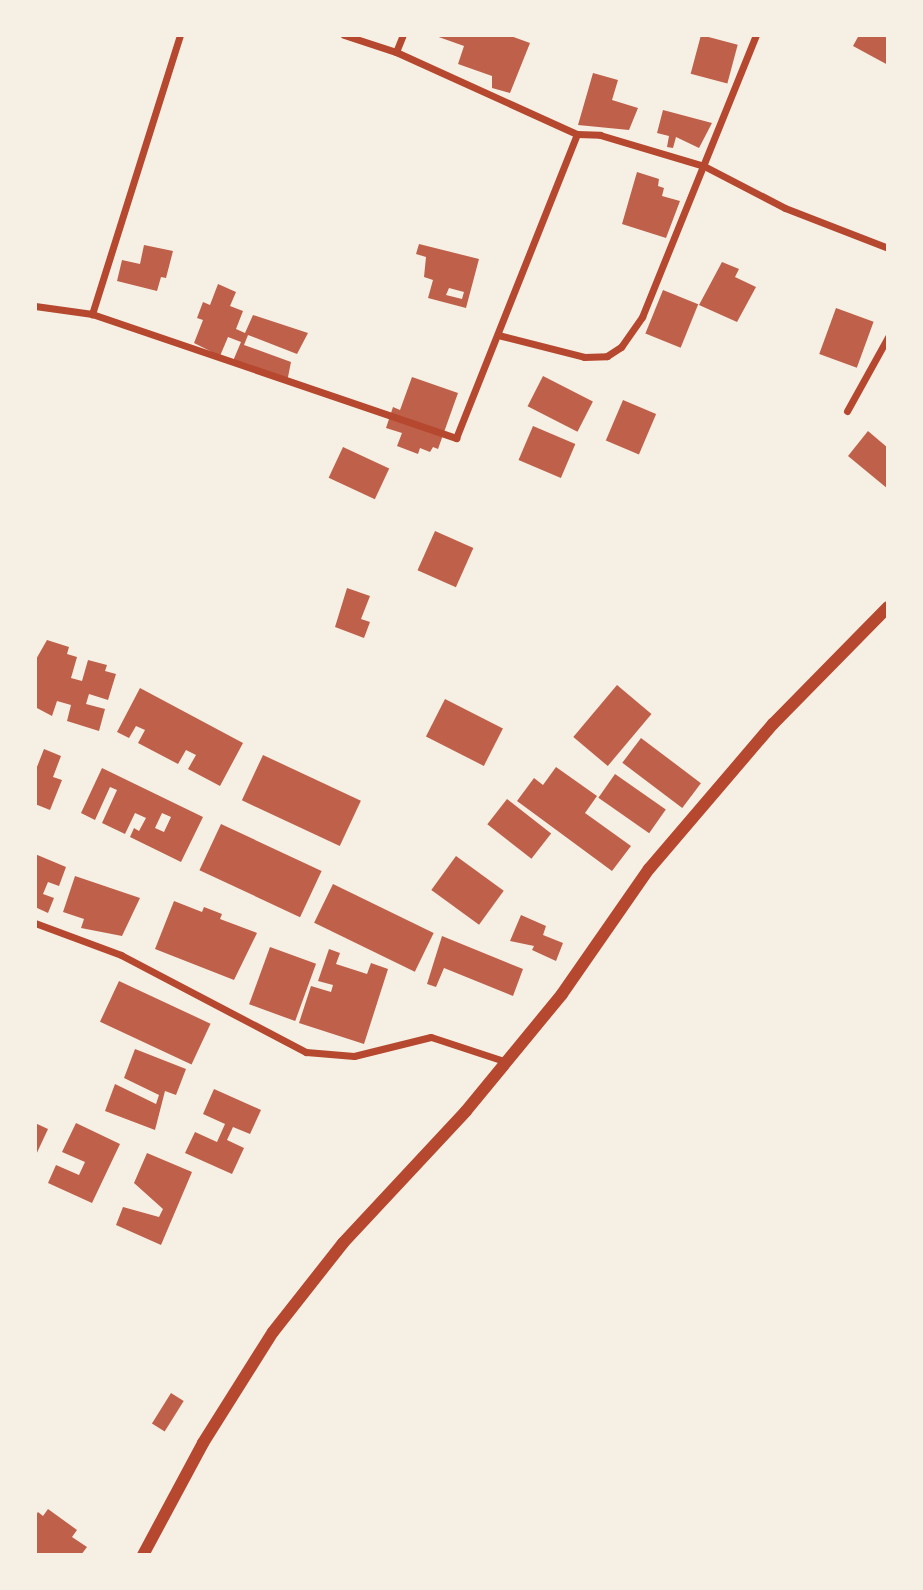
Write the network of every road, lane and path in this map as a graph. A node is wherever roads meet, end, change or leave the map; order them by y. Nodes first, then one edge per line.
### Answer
1 (180, 35) edge
2 (344, 35) edge
3 (403, 35) edge
4 (756, 35) edge
5 (396, 52) junction
6 (577, 134) junction
7 (704, 166) junction
8 (888, 248) edge
9 (35, 306) edge
10 (92, 314) junction
11 (498, 335) junction
12 (888, 337) edge
13 (847, 411) dead end
14 (888, 607) edge
15 (35, 923) edge
16 (507, 1062) junction
17 (143, 1555) edge

1 - 10 street
2 - 5 street
3 - 5 street
4 - 7 street
5 - 6 street
6 - 7 street
6 - 11 street
7 - 8 street
7 - 11 street
9 - 10 street
10 - 11 street
12 - 13 street
14 - 16 street
15 - 16 street
16 - 17 street

